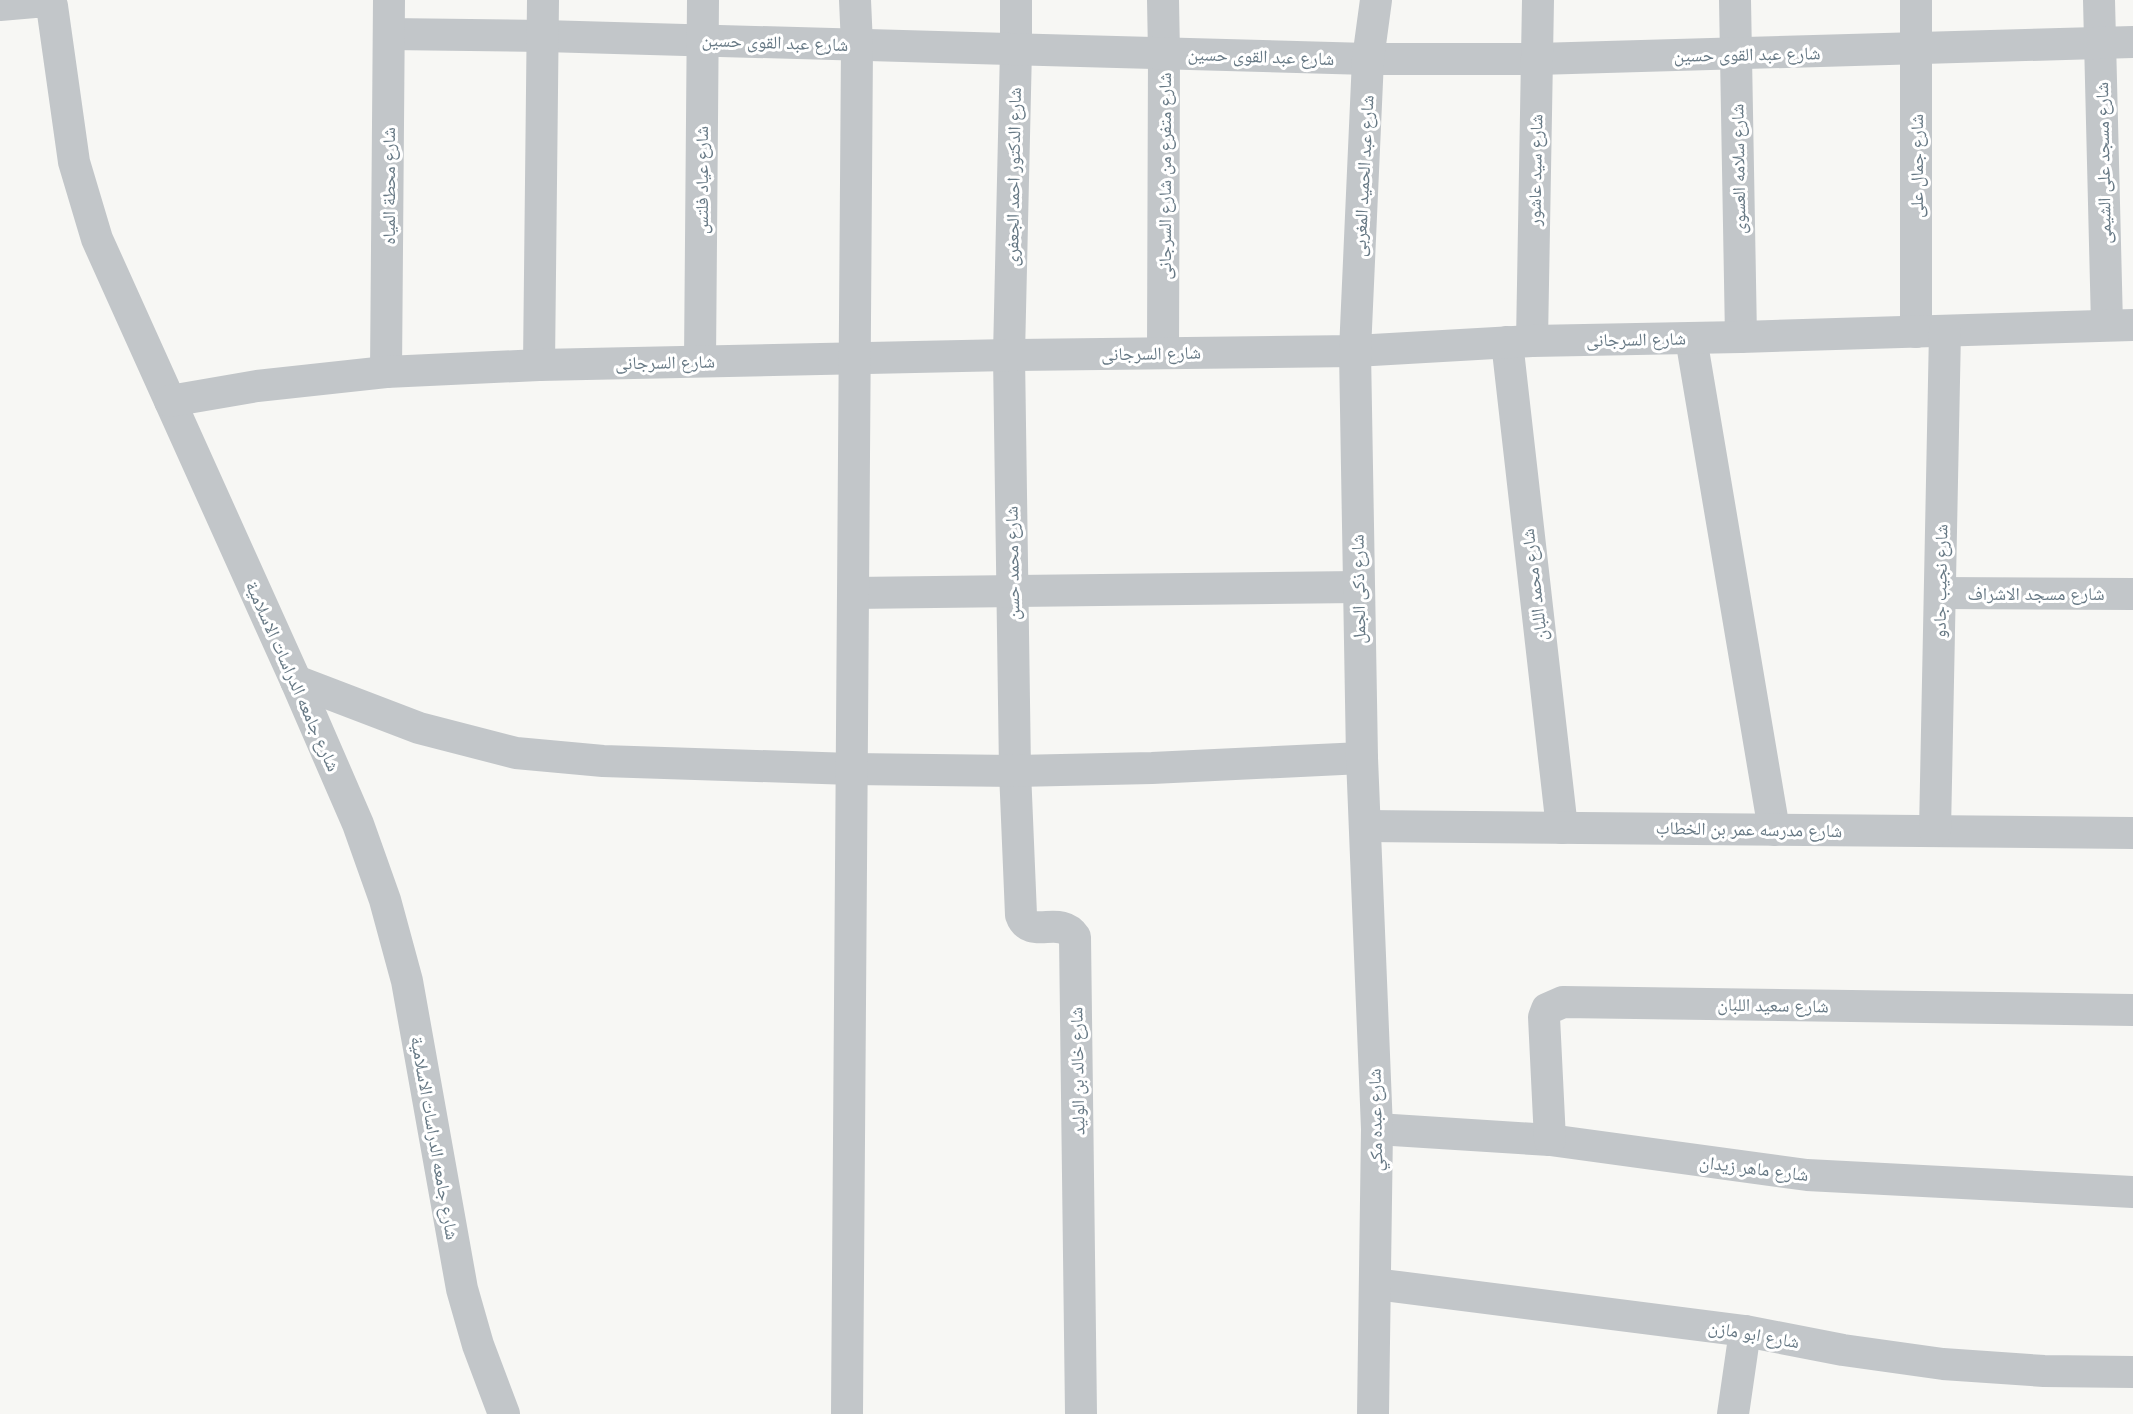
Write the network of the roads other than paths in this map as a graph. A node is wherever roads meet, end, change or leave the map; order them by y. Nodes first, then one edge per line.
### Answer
1 (389, 0) edge
2 (543, 0) edge
3 (703, 0) edge
4 (855, 0) edge
5 (1016, 0) edge
6 (1163, 0) edge
7 (1376, 0) edge
8 (1538, 0) edge
9 (1735, 0) edge
10 (1916, 0) edge
11 (2099, 0) edge
12 (52, 3) edge
13 (0, 5) edge
14 (389, 34) junction
15 (544, 36) junction
16 (702, 40) junction
17 (2133, 42) edge
18 (2100, 44) junction
19 (857, 45) junction
20 (1016, 49) junction
21 (1916, 49) junction
22 (1164, 53) junction
23 (1736, 54) junction
24 (1368, 59) junction
25 (1537, 59) junction
26 (2120, 325) edge
27 (1930, 331) junction
28 (1741, 337) junction
29 (1691, 338) junction
30 (1519, 341) junction
31 (1354, 351) junction
32 (1164, 352) junction
33 (1009, 355) junction
34 (855, 359) junction
35 (700, 361) junction
36 (539, 365) junction
37 (386, 372) junction
38 (170, 401) junction
39 (1358, 587) junction
40 (1012, 592) junction
41 (853, 593) junction
42 (1940, 593) junction
43 (2133, 594) edge
44 (296, 681) junction
45 (1362, 758) junction
46 (852, 769) junction
47 (1015, 771) junction
48 (1365, 826) junction
49 (1562, 828) junction
50 (1774, 830) junction
51 (1935, 831) junction
52 (2133, 832) edge
53 (2133, 1010) edge
54 (1377, 1129) junction
55 (1550, 1140) junction
56 (2133, 1192) edge
57 (1375, 1284) junction
58 (1745, 1331) junction
59 (2133, 1372) edge
60 (504, 1414) edge
61 (847, 1414) edge
62 (1081, 1414) edge
63 (1373, 1414) edge
64 (1733, 1414) edge

1 - 14 street, شارع محطة المياه
2 - 15 street
3 - 16 street, شارع عياد فلتس
4 - 19 street
5 - 20 street, شارع الدكتور احمد الجعفرى
6 - 22 street, شارع متفرع من شارع السرجانى
7 - 24 street, شارع عبد الحميد المغربى
8 - 25 street, شارع سيد عاشور
9 - 23 street, شارع سلامه العسوى
10 - 21 street, شارع جمال على
11 - 18 street, شارع مسجد على الشيمى
12 - 13 street, شارع جامعه الدراسات الاسلامية
12 - 38 street, شارع جامعه الدراسات الاسلامية
14 - 15 street, شارع عبد القوى حسين
14 - 37 street, شارع محطة المياه
15 - 16 street, شارع عبد القوى حسين
15 - 36 street
16 - 19 street, شارع عبد القوى حسين
16 - 35 street, شارع عياد فلتس
17 - 18 street, شارع عبد القوى حسين
18 - 21 street, شارع عبد القوى حسين
18 - 26 street, شارع مسجد على الشيمى
19 - 20 street, شارع عبد القوى حسين
19 - 34 street
20 - 22 street, شارع عبد القوى حسين
20 - 33 street, شارع الدكتور احمد الجعفرى
21 - 23 street, شارع عبد القوى حسين
21 - 27 street, شارع جمال على
22 - 24 street, شارع عبد القوى حسين
22 - 32 street, شارع متفرع من شارع السرجانى
23 - 25 street, شارع عبد القوى حسين
23 - 28 street, شارع سلامه العسوى
24 - 25 street, شارع عبد القوى حسين
24 - 31 street, شارع عبد الحميد المغربى
25 - 30 street, شارع سيد عاشور
26 - 27 street, شارع السرجانى
27 - 28 street, شارع السرجانى
27 - 42 street, شارع نجيب جادو
28 - 29 street, شارع السرجانى
29 - 30 street, شارع السرجانى
29 - 50 street
30 - 31 street, شارع السرجانى
30 - 49 street, شارع محمد اللبان
31 - 32 street, شارع السرجانى
31 - 39 street, شارع ذكى الجمل
32 - 33 street, شارع السرجانى
33 - 34 street, شارع السرجانى
33 - 40 street, شارع محمد حسن
34 - 35 street, شارع السرجانى
34 - 41 street
35 - 36 street, شارع السرجانى
36 - 37 street, شارع السرجانى
37 - 38 street, شارع السرجانى
38 - 44 street, شارع جامعه الدراسات الاسلامية
39 - 40 street
39 - 45 street, شارع ذكى الجمل
40 - 41 street
40 - 47 street, شارع محمد حسن
41 - 46 street
42 - 43 street, شارع مسجد الاشراف
42 - 51 street, شارع نجيب جادو
44 - 46 street
44 - 60 street, شارع جامعه الدراسات الاسلامية
45 - 47 street
45 - 48 street, شارع ذكى الجمل
46 - 47 street
46 - 61 street
47 - 62 street, شارع خالد بن الوليد
48 - 49 street, شارع مدرسه عمر بن الخطاب
48 - 54 street, شارع عبده مكي
49 - 50 street, شارع مدرسه عمر بن الخطاب
50 - 51 street, شارع مدرسه عمر بن الخطاب
51 - 52 street, شارع مدرسه عمر بن الخطاب
53 - 55 street, شارع سعيد اللبان
54 - 55 street, شارع ماهر زيدان
54 - 57 street, شارع عبده مكي
55 - 56 street, شارع ماهر زيدان
57 - 58 street, شارع ابو مازن
57 - 63 street, شارع عبده مكي
58 - 59 street, شارع ابو مازن
58 - 64 street

